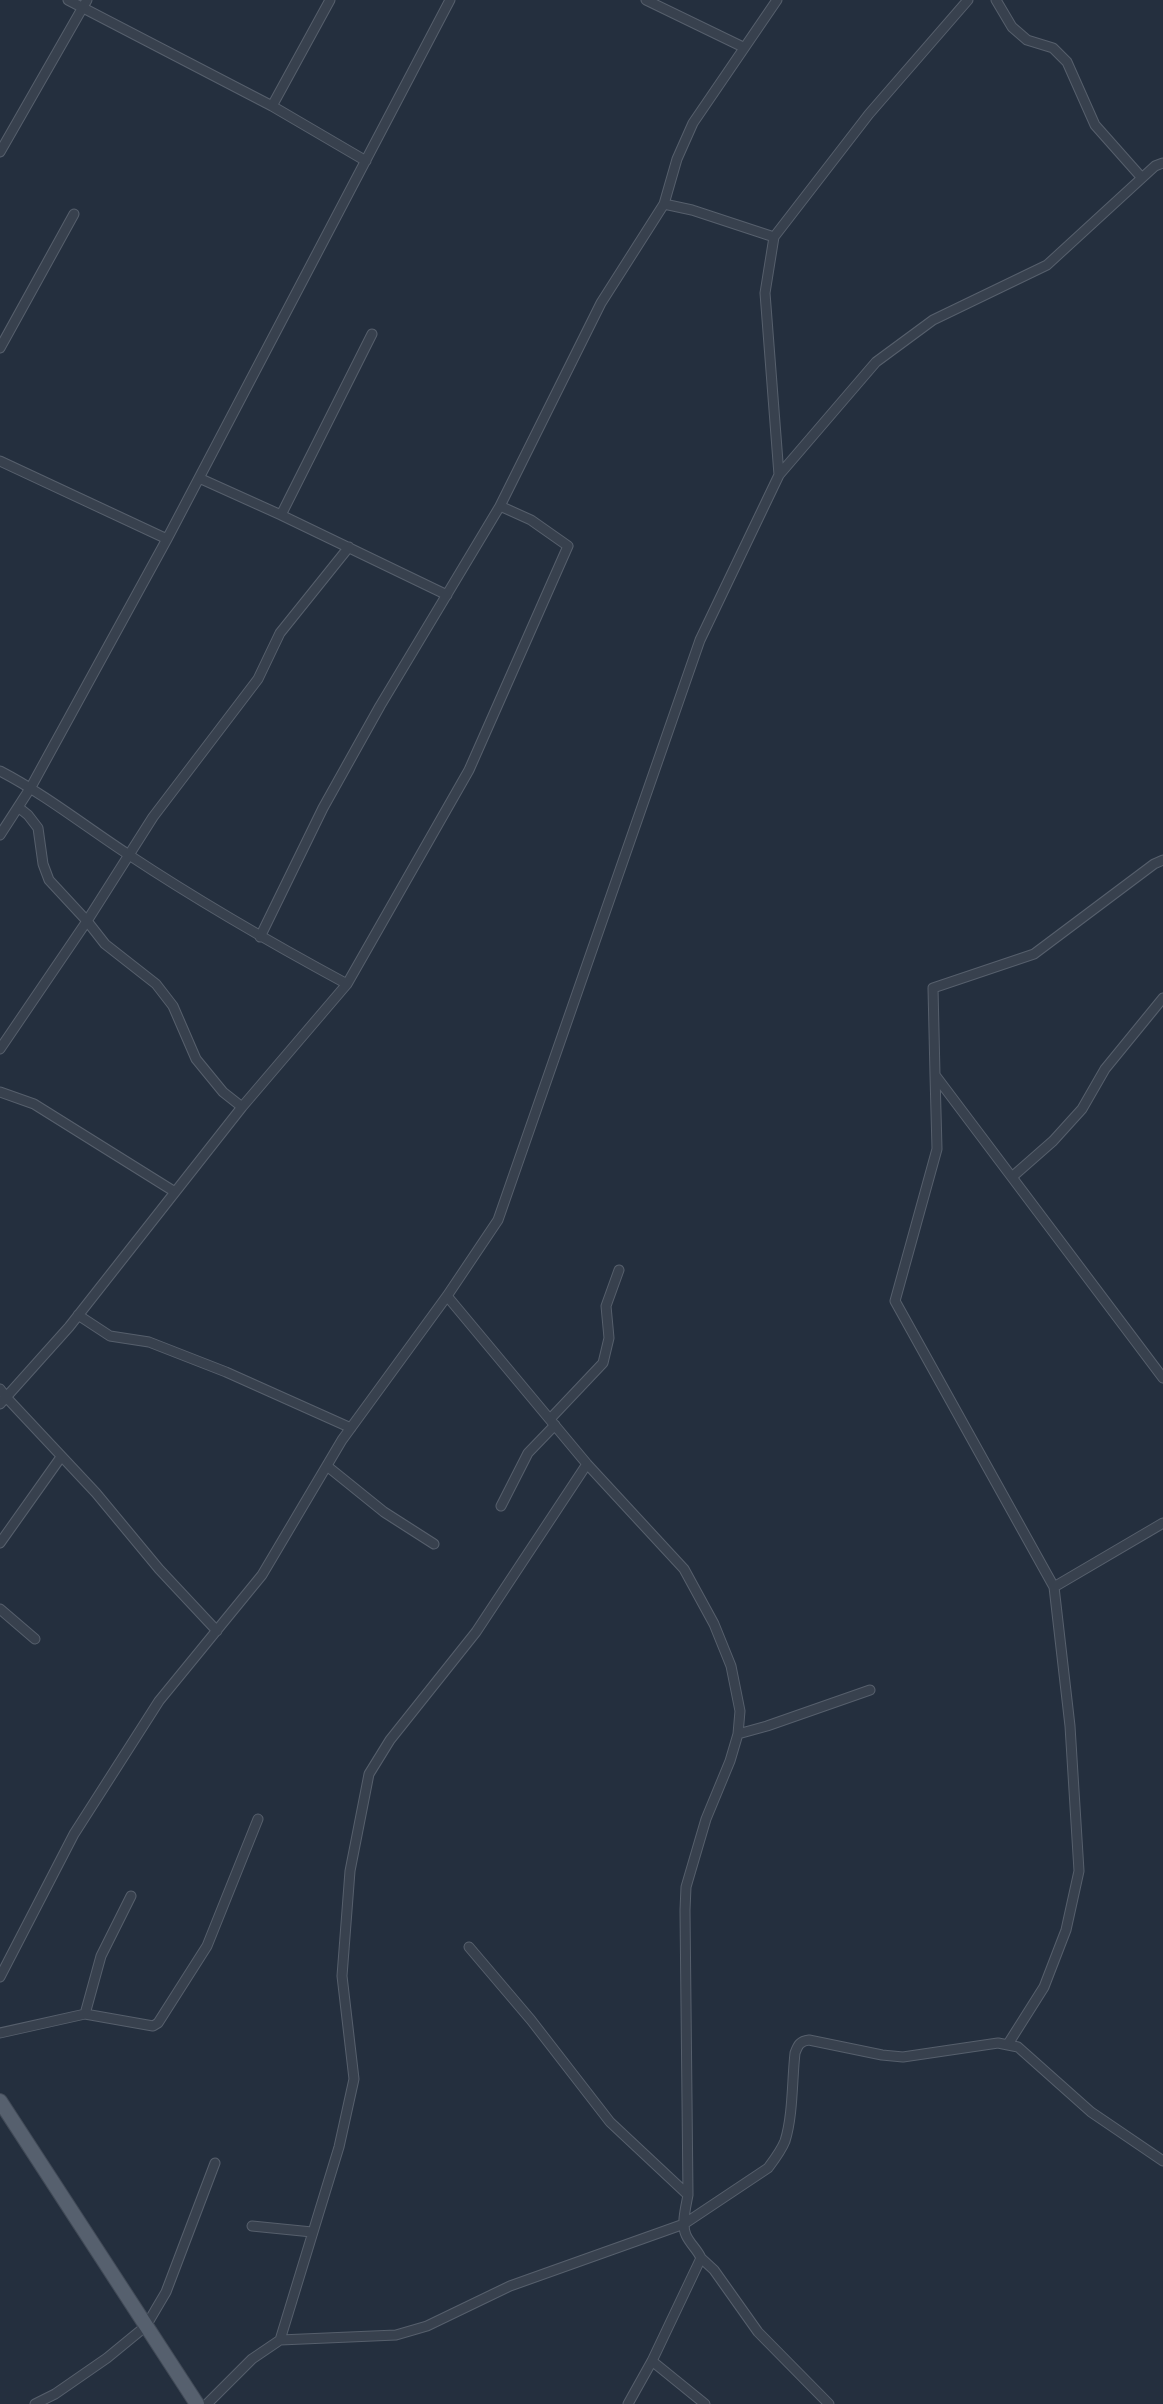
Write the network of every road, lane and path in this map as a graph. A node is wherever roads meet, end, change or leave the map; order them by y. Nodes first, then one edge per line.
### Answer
1 (68, 0) edge
2 (330, 0) edge
3 (450, 0) edge
4 (646, 0) edge
5 (777, 0) edge
6 (968, 0) edge
7 (996, 0) edge
8 (84, 4) edge
9 (743, 47) junction
10 (272, 106) junction
11 (0, 152) edge
12 (366, 161) junction
13 (1163, 163) edge
14 (1142, 178) junction
15 (664, 204) junction
16 (74, 214) dead end
17 (774, 237) junction
18 (372, 334) dead end
19 (0, 348) edge
20 (0, 461) edge
21 (779, 475) junction
22 (199, 478) junction
23 (500, 506) junction
24 (281, 515) junction
25 (167, 539) junction
26 (349, 547) junction
27 (447, 595) junction
28 (0, 771) edge
29 (31, 787) junction
30 (18, 807) junction
31 (0, 835) edge
32 (129, 855) junction
33 (1163, 860) edge
34 (87, 921) junction
35 (260, 937) junction
36 (347, 984) junction
37 (1163, 998) edge
38 (0, 1049) edge
39 (935, 1075) junction
40 (0, 1092) edge
41 (242, 1107) junction
42 (1012, 1177) junction
43 (175, 1192) junction
44 (619, 1270) dead end
45 (447, 1296) junction
46 (78, 1315) junction
47 (1163, 1378) edge
48 (2, 1397) edge
49 (552, 1422) junction
50 (351, 1428) junction
51 (61, 1457) junction
52 (587, 1464) junction
53 (327, 1466) junction
54 (501, 1506) dead end
55 (1163, 1523) edge
56 (0, 1543) edge
57 (434, 1544) dead end
58 (1054, 1587) junction
59 (0, 1609) edge
60 (217, 1631) junction
61 (35, 1639) dead end
62 (870, 1690) dead end
63 (738, 1734) junction
64 (258, 1819) dead end
65 (131, 1896) dead end
66 (469, 1947) dead end
67 (0, 1977) edge
68 (85, 2014) junction
69 (0, 2033) edge
70 (1008, 2044) junction
71 (0, 2101) edge
72 (1163, 2161) edge
73 (215, 2163) dead end
74 (688, 2195) junction
75 (684, 2224) junction
76 (252, 2226) dead end
77 (312, 2232) junction
78 (701, 2258) junction
79 (146, 2326) junction
80 (280, 2340) junction
81 (652, 2361) junction
82 (35, 2404) edge
83 (197, 2404) edge
84 (207, 2404) edge
85 (628, 2404) edge
86 (705, 2404) edge
87 (829, 2404) edge

1 - 8 street
2 - 10 street
3 - 12 street
4 - 9 street
5 - 9 street
6 - 17 street
7 - 14 street
8 - 10 street
8 - 11 street
9 - 15 street
10 - 12 street
12 - 22 street
13 - 14 street
14 - 21 street
15 - 17 street
15 - 23 street
16 - 19 street
17 - 21 street
18 - 24 street
20 - 25 street
21 - 45 street
22 - 24 street
22 - 25 street
23 - 27 street
23 - 36 street
24 - 26 street
25 - 29 street
26 - 27 street
26 - 32 street
27 - 35 street
28 - 29 street
29 - 30 street
29 - 32 street
30 - 31 street
30 - 34 street
32 - 34 street
32 - 35 street
33 - 39 street
34 - 38 street
34 - 41 street
35 - 36 street
36 - 41 street
37 - 42 street
39 - 42 street
39 - 58 street
40 - 43 street
41 - 43 street
42 - 47 street
43 - 46 street
44 - 49 street
45 - 49 street
45 - 50 street
46 - 48 street
46 - 50 street
48 - 51 street
49 - 52 street
49 - 54 street
50 - 53 street
51 - 56 street
51 - 60 street
52 - 63 street
52 - 77 street
53 - 57 street
53 - 60 street
55 - 58 street
58 - 70 street
59 - 61 street
60 - 67 street
62 - 63 street
63 - 74 street
64 - 68 street
65 - 68 street
66 - 74 street
68 - 69 street
70 - 72 street
70 - 75 street
71 - 79 main road
73 - 79 street
74 - 75 street
75 - 78 street
75 - 80 street
76 - 77 street
77 - 80 street
78 - 81 street
78 - 87 street
79 - 82 street
79 - 83 main road
80 - 84 street
81 - 85 street
81 - 86 street

